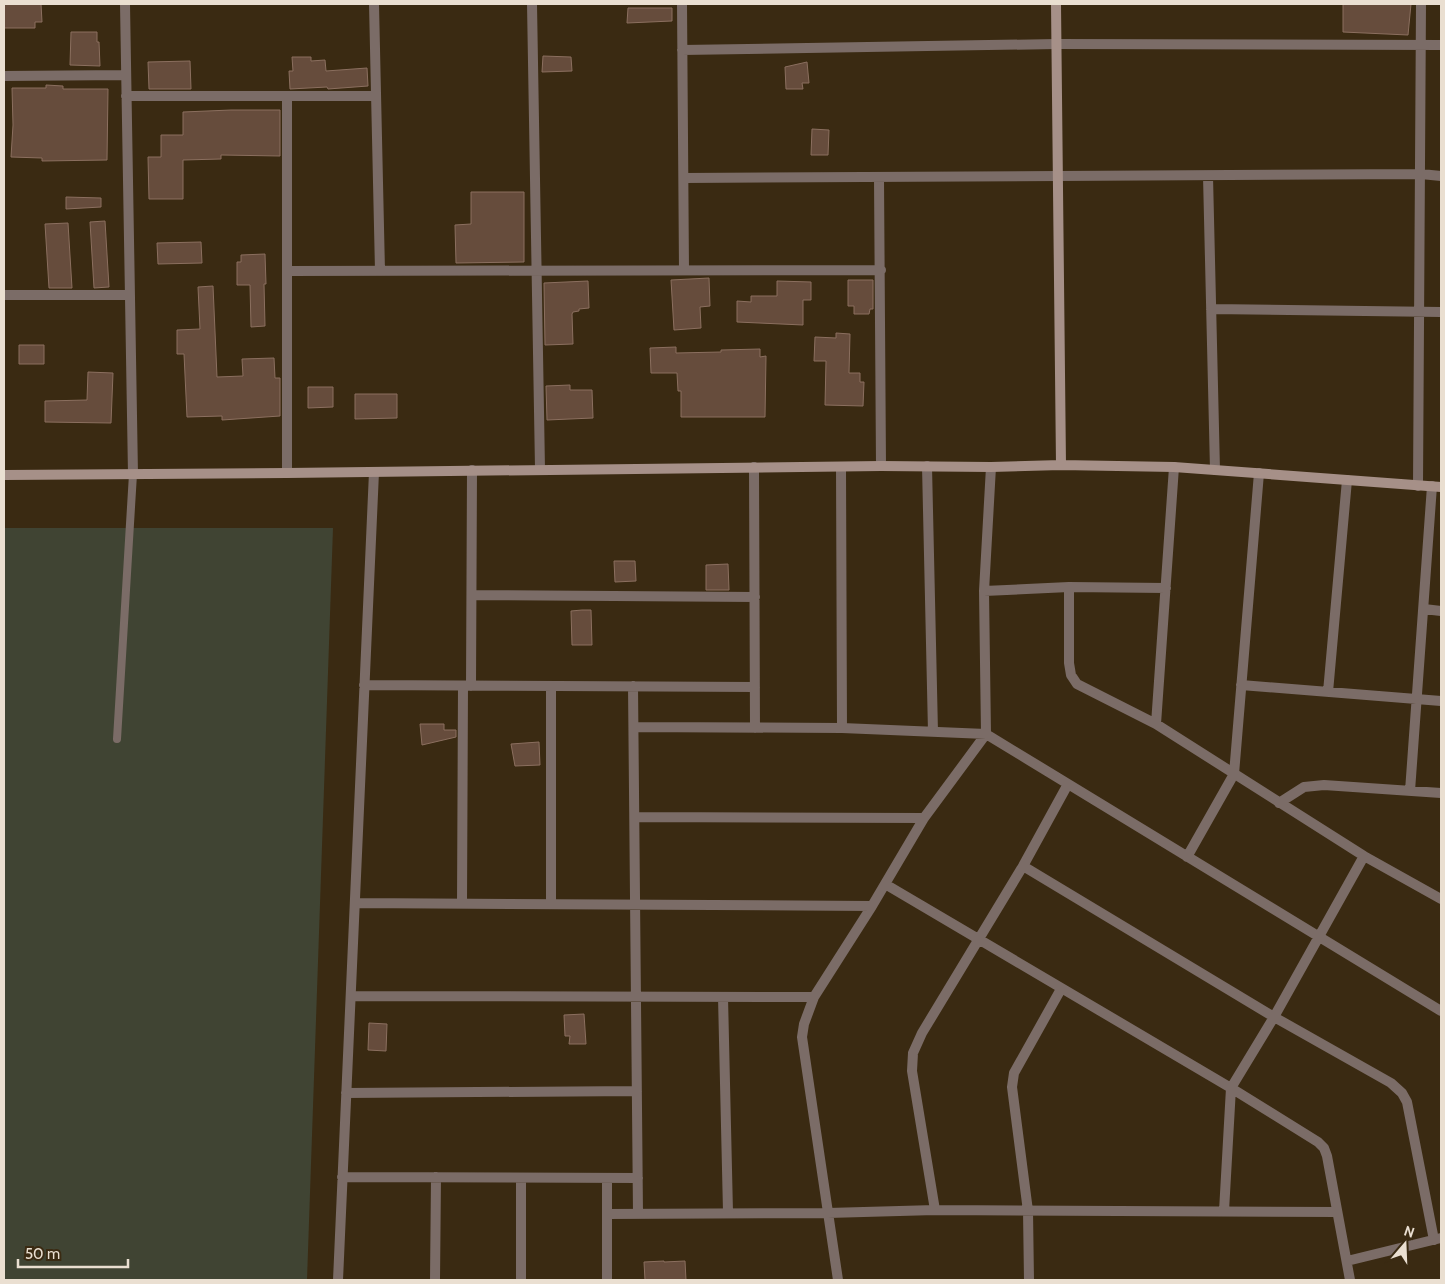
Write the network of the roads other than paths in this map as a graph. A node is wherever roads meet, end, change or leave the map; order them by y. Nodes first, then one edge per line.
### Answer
1 (125, 4) edge
2 (374, 4) edge
3 (532, 4) edge
4 (682, 4) edge
5 (1056, 4) edge
6 (1421, 4) edge
7 (1056, 44) junction
8 (1422, 44) junction
9 (1441, 44) edge
10 (682, 50) junction
11 (126, 75) junction
12 (4, 76) edge
13 (126, 96) junction
14 (287, 96) junction
15 (375, 96) junction
16 (1421, 174) junction
17 (1208, 176) junction
18 (1441, 176) edge
19 (1058, 177) junction
20 (684, 178) junction
21 (879, 178) junction
22 (684, 270) junction
23 (881, 270) junction
24 (287, 271) junction
25 (380, 271) junction
26 (536, 271) junction
27 (4, 295) edge
28 (130, 295) junction
29 (1210, 309) junction
30 (1420, 310) junction
31 (1441, 312) edge
32 (1061, 465) junction
33 (881, 466) junction
34 (927, 466) junction
35 (754, 467) junction
36 (841, 467) junction
37 (991, 467) junction
38 (1174, 467) junction
39 (540, 469) junction
40 (472, 470) junction
41 (1214, 470) junction
42 (374, 472) junction
43 (288, 473) junction
44 (1259, 473) junction
45 (4, 474) edge
46 (133, 474) junction
47 (1347, 480) junction
48 (1418, 486) junction
49 (1437, 487) edge
50 (1069, 587) junction
51 (1166, 588) junction
52 (984, 591) junction
53 (472, 595) junction
54 (755, 596) junction
55 (1424, 609) junction
56 (1441, 611) edge
57 (364, 685) junction
58 (1241, 685) junction
59 (467, 686) junction
60 (551, 686) junction
61 (634, 686) junction
62 (755, 687) junction
63 (1328, 692) junction
64 (1417, 699) junction
65 (1441, 701) edge
66 (1156, 724) junction
67 (634, 727) junction
68 (755, 728) junction
69 (842, 728) junction
70 (932, 732) junction
71 (986, 734) junction
72 (117, 739) dead end
73 (1234, 774) junction
74 (1068, 784) junction
75 (1410, 791) junction
76 (1441, 793) edge
77 (1279, 803) junction
78 (635, 817) junction
79 (924, 818) junction
80 (1364, 856) junction
81 (1186, 857) junction
82 (1023, 866) junction
83 (885, 884) junction
84 (1441, 899) edge
85 (354, 903) junction
86 (462, 904) junction
87 (551, 904) junction
88 (636, 905) junction
89 (872, 906) junction
90 (979, 938) junction
91 (1320, 938) junction
92 (1061, 989) junction
93 (351, 996) junction
94 (636, 997) junction
95 (723, 997) junction
96 (814, 998) junction
97 (1441, 1012) edge
98 (1274, 1017) junction
99 (1231, 1088) junction
100 (637, 1091) junction
101 (346, 1093) junction
102 (342, 1177) junction
103 (436, 1177) junction
104 (521, 1178) junction
105 (608, 1178) junction
106 (638, 1178) junction
107 (935, 1210) junction
108 (1028, 1211) junction
109 (1224, 1211) junction
110 (728, 1212) junction
111 (1337, 1212) junction
112 (638, 1213) junction
113 (828, 1213) junction
114 (607, 1214) junction
115 (1437, 1239) edge
116 (1347, 1261) junction
117 (338, 1280) edge
118 (435, 1280) edge
119 (521, 1280) edge
120 (607, 1280) edge
121 (838, 1280) edge
122 (1029, 1280) edge
123 (1350, 1280) edge

1 - 11 street
2 - 15 street
3 - 26 street
4 - 10 street
5 - 7 main road
6 - 8 street
7 - 8 street
7 - 10 street
7 - 19 main road
8 - 9 street
8 - 16 street
10 - 20 street
11 - 12 street
11 - 13 street
13 - 14 street
13 - 28 street
14 - 15 street
14 - 24 street
15 - 25 street
16 - 17 street
16 - 18 street
16 - 30 street
17 - 19 street
17 - 29 street
19 - 21 street
19 - 32 main road
20 - 21 street
20 - 22 street
21 - 23 street
22 - 23 street
22 - 26 street
23 - 33 street
24 - 25 street
24 - 43 street
25 - 26 street
26 - 39 street
27 - 28 street
28 - 46 street
29 - 30 street
29 - 41 street
30 - 31 street
30 - 48 street
32 - 37 main road
32 - 38 main road
33 - 34 main road
33 - 36 main road
34 - 37 main road
34 - 70 street
35 - 36 main road
35 - 39 main road
35 - 54 street
36 - 69 street
37 - 52 street
38 - 41 main road
38 - 51 street
39 - 40 main road
40 - 42 main road
40 - 53 street
41 - 44 main road
42 - 43 main road
42 - 57 street
43 - 46 main road
44 - 47 main road
44 - 58 street
45 - 46 main road
46 - 72 lane
47 - 48 main road
47 - 63 street
48 - 49 main road
49 - 55 street
50 - 51 street
50 - 52 street
50 - 66 street
51 - 66 street
52 - 71 street
53 - 54 street
53 - 59 street
54 - 62 street
55 - 56 street
55 - 64 street
57 - 59 street
57 - 85 street
58 - 63 street
58 - 73 street
59 - 60 street
59 - 86 street
60 - 61 street
60 - 87 street
61 - 62 street
61 - 67 street
62 - 68 street
63 - 64 street
64 - 65 street
64 - 75 street
66 - 73 street
67 - 68 street
67 - 78 street
68 - 69 street
69 - 70 street
70 - 71 street
71 - 74 street
71 - 79 street
73 - 77 street
73 - 81 street
74 - 81 street
74 - 82 street
75 - 76 street
75 - 77 street
77 - 80 street
78 - 79 street
78 - 88 street
79 - 83 street
80 - 84 street
80 - 91 street
81 - 91 street
82 - 90 street
82 - 98 street
83 - 89 street
83 - 90 street
85 - 86 street
85 - 93 street
86 - 87 street
87 - 88 street
88 - 89 street
88 - 94 street
89 - 96 street
90 - 92 street
90 - 107 street
91 - 97 street
91 - 98 street
92 - 99 street
92 - 108 street
93 - 94 street
93 - 101 street
94 - 95 street
94 - 100 street
95 - 96 street
95 - 110 street
96 - 113 street
98 - 99 street
98 - 115 street
99 - 109 street
99 - 111 street
100 - 101 street
100 - 106 street
101 - 102 street
102 - 103 street
102 - 117 street
103 - 104 street
103 - 118 street
104 - 105 street
104 - 119 street
105 - 106 street
105 - 114 street
106 - 112 street
107 - 108 street
107 - 113 street
108 - 109 street
108 - 122 street
109 - 111 street
110 - 112 street
110 - 113 street
111 - 116 street
112 - 114 street
113 - 121 street
114 - 120 street
115 - 116 street
116 - 123 street

